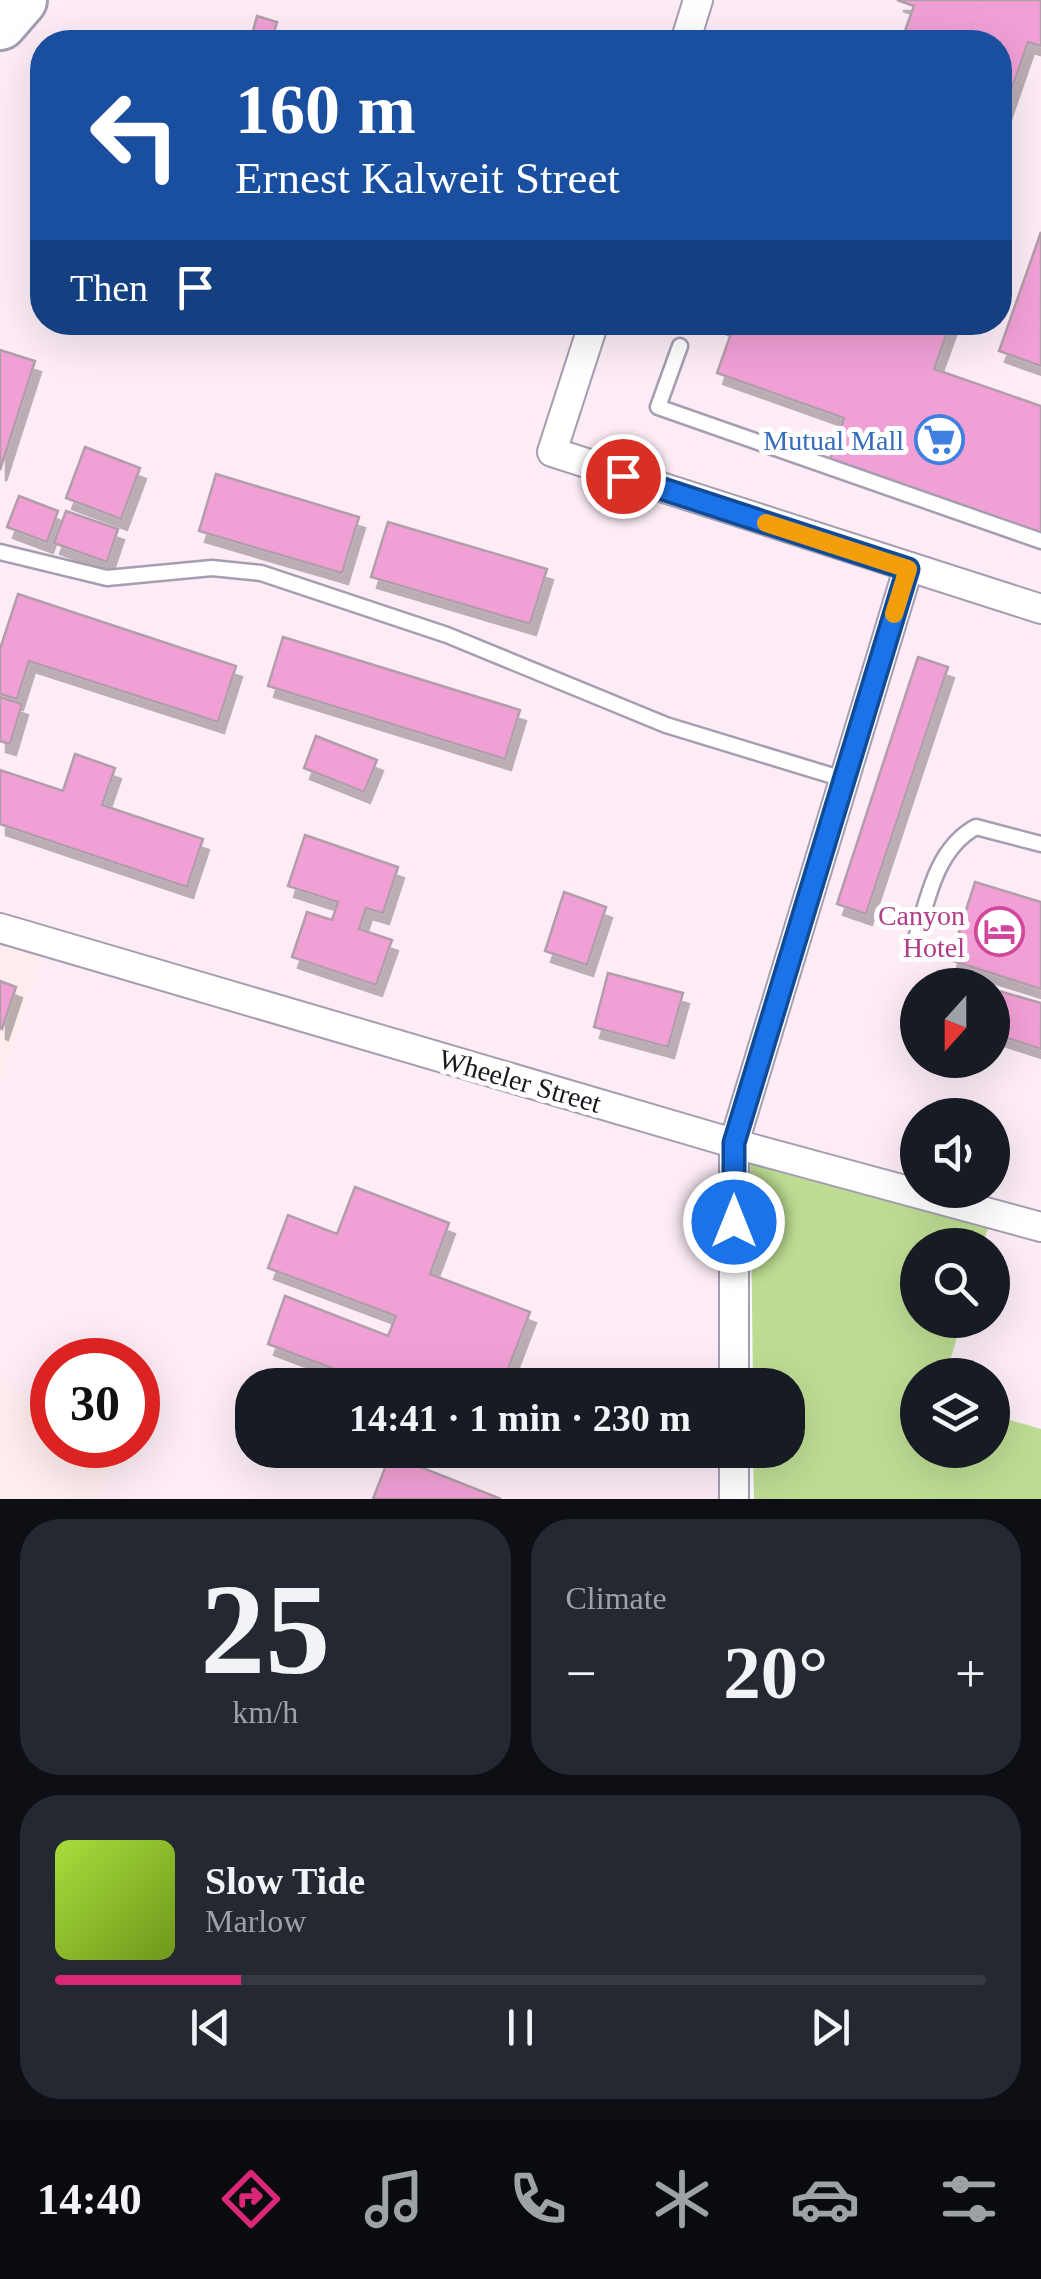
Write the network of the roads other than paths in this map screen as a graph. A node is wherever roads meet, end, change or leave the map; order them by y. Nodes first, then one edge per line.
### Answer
1 (20, 0) edge
2 (698, 0) edge
3 (0, 23) edge
4 (688, 30) edge
5 (590, 335) edge
6 (680, 346) dead end
7 (1041, 541) edge
8 (0, 552) edge
9 (908, 569) junction
10 (1041, 609) edge
11 (843, 779) junction
12 (1041, 844) edge
13 (0, 928) edge
14 (912, 952) dead end
15 (734, 1143) junction
16 (1041, 1228) edge
17 (734, 1368) edge
18 (734, 1468) edge
19 (734, 1499) edge

1 - 3 highway
2 - 4 street
5 - 9 street
6 - 7 lane
8 - 11 lane
9 - 10 street
9 - 11 street
11 - 15 street
12 - 14 lane
13 - 15 street, Wheeler Street
15 - 16 street, Wheeler Street
15 - 17 street
18 - 19 street

